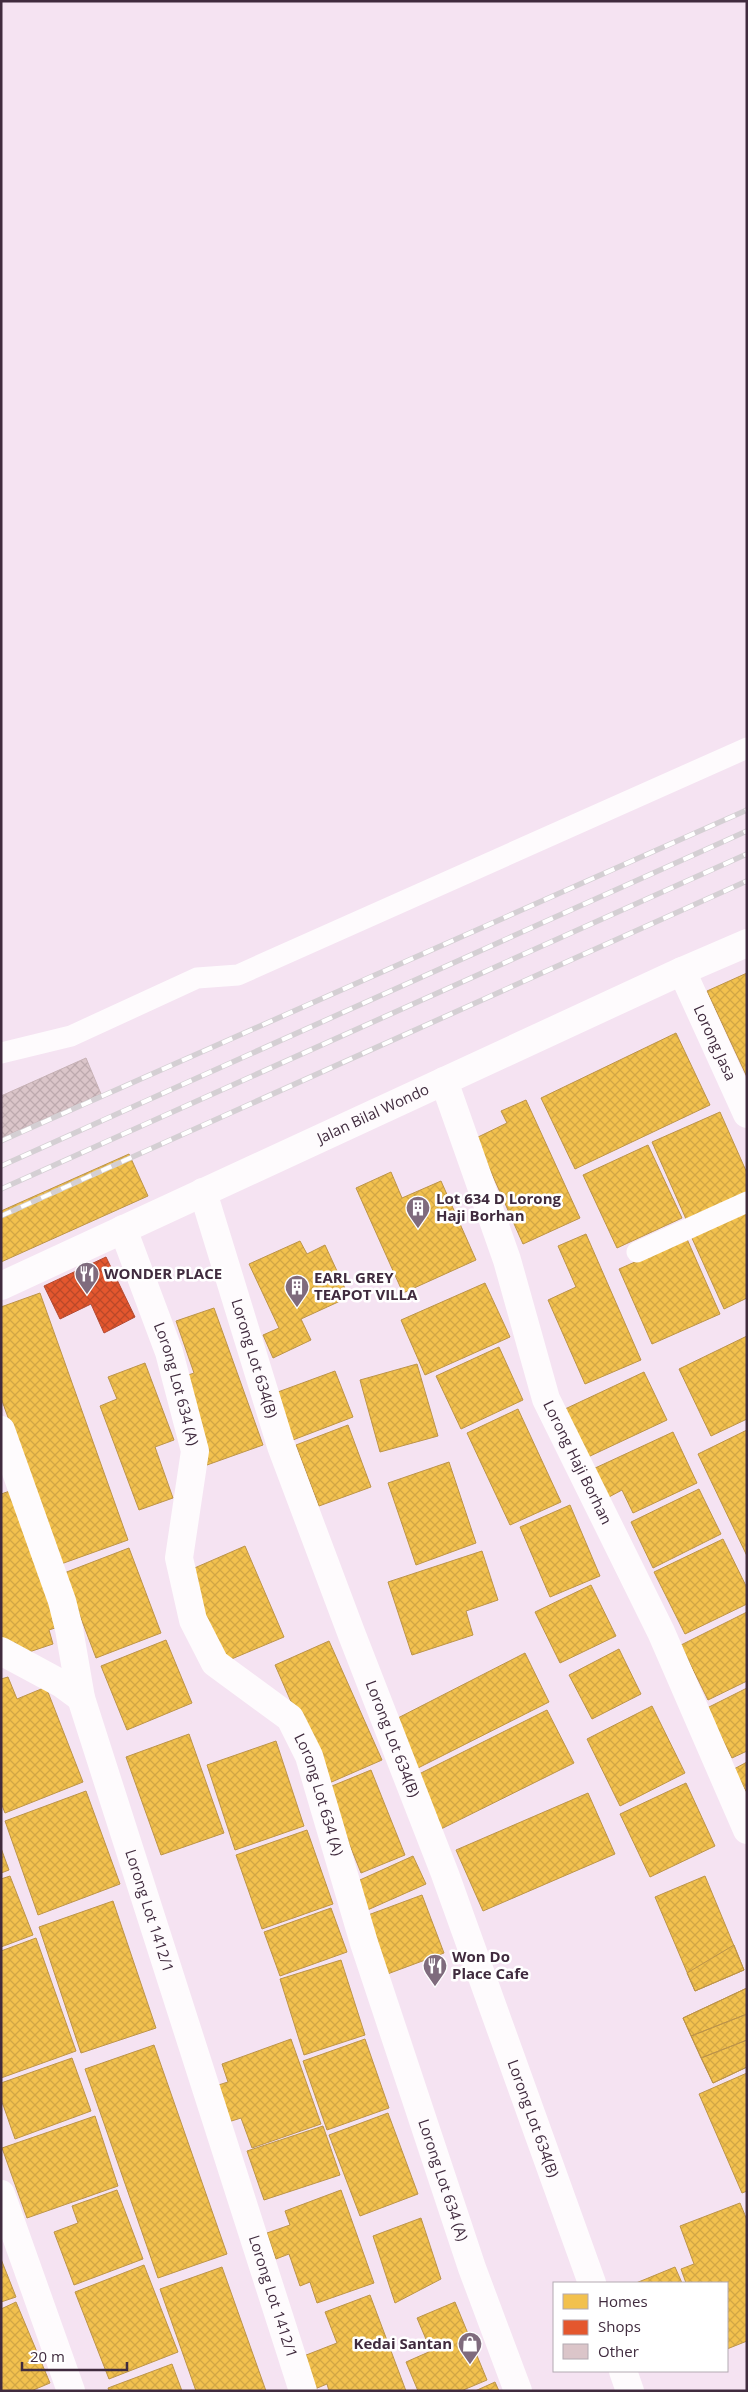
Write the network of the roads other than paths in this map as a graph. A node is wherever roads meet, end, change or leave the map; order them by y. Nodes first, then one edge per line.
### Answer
1 (747, 748) edge
2 (747, 943) edge
3 (682, 971) junction
4 (1, 1053) edge
5 (444, 1081) junction
6 (747, 1114) edge
7 (203, 1192) junction
8 (747, 1202) edge
9 (123, 1228) junction
10 (637, 1252) dead end
11 (1, 1286) edge
12 (1, 1430) edge
13 (1, 1650) edge
14 (81, 1698) junction
15 (747, 1830) edge
16 (1, 2194) edge
17 (592, 2282) edge
18 (623, 2372) edge
19 (71, 2391) edge
20 (302, 2391) edge
21 (518, 2391) edge
22 (630, 2391) edge

1 - 4 lane
2 - 3 street, Jalan Bilal Wondo
3 - 5 street, Jalan Bilal Wondo
3 - 6 street, Lorong Jasa
5 - 7 street, Jalan Bilal Wondo
5 - 15 street, Lorong Haji Borhan
7 - 9 street, Jalan Bilal Wondo
7 - 17 street, Lorong Lot 634(B)
8 - 10 lane
9 - 11 street, Jalan Bilal Wondo
9 - 21 street, Lorong Lot 634 (A)
12 - 14 street, Lorong Lot 1412/1
13 - 14 street
14 - 20 street, Lorong Lot 1412/1
16 - 19 street
18 - 22 street

